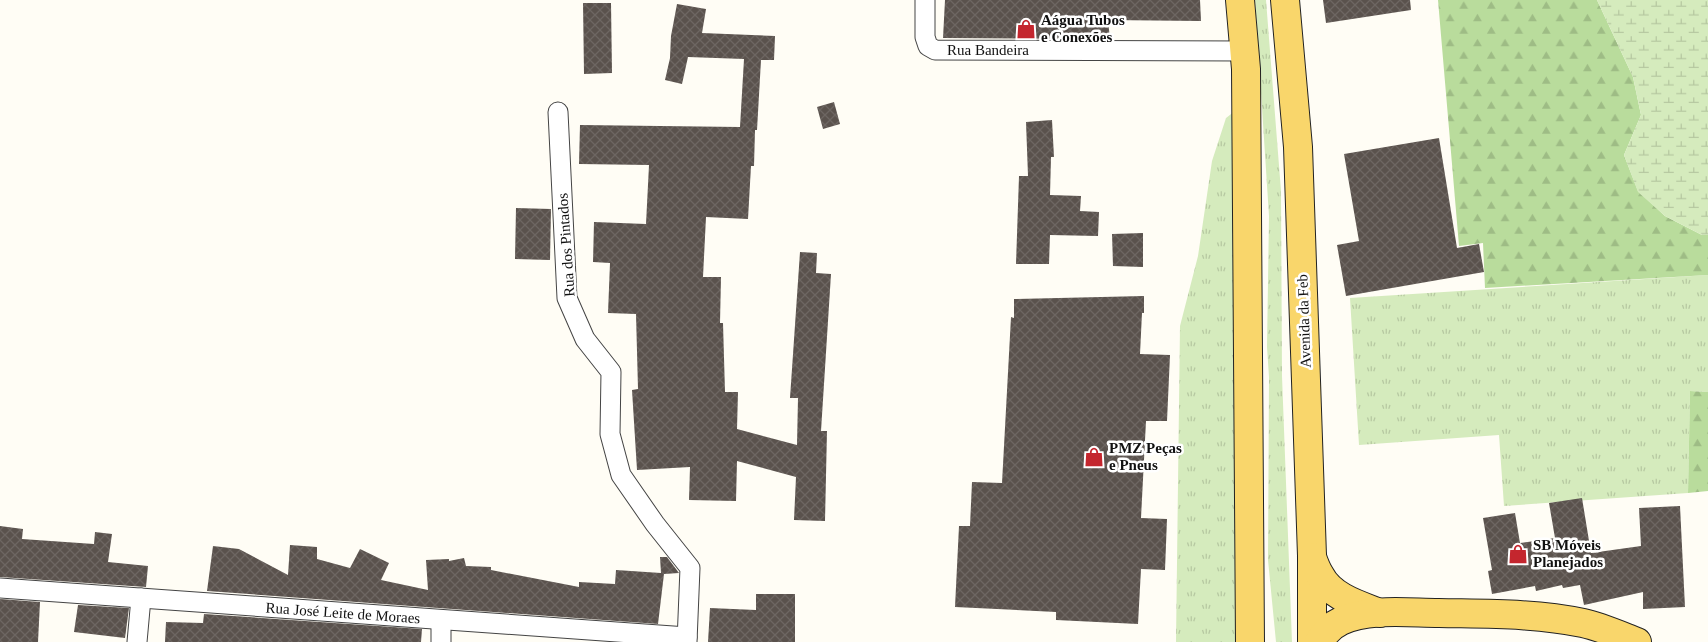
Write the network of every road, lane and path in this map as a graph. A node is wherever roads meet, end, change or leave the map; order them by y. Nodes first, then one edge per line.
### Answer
1 (925, 0) edge
2 (1240, 0) edge
3 (1285, 0) edge
4 (1245, 51) junction
5 (558, 112) dead end
6 (1312, 556) junction
7 (0, 588) edge
8 (141, 598) junction
9 (1380, 613) junction
10 (441, 620) junction
11 (1624, 639) edge
12 (687, 640) edge
13 (137, 642) edge
14 (441, 642) edge
15 (1250, 642) edge
16 (1312, 642) edge
17 (1319, 642) edge

1 - 4 street, Rua Bandeira
2 - 4 main road
3 - 6 main road, Avenida da Feb
4 - 15 main road
5 - 12 street, Rua dos Pintados
6 - 9 main road
6 - 16 main road, Avenida da Feb
7 - 8 street, Rua José Leite de Moraes
8 - 10 street, Rua José Leite de Moraes
8 - 13 street
9 - 11 main road
9 - 17 main road
10 - 12 street, Rua José Leite de Moraes
10 - 14 street

